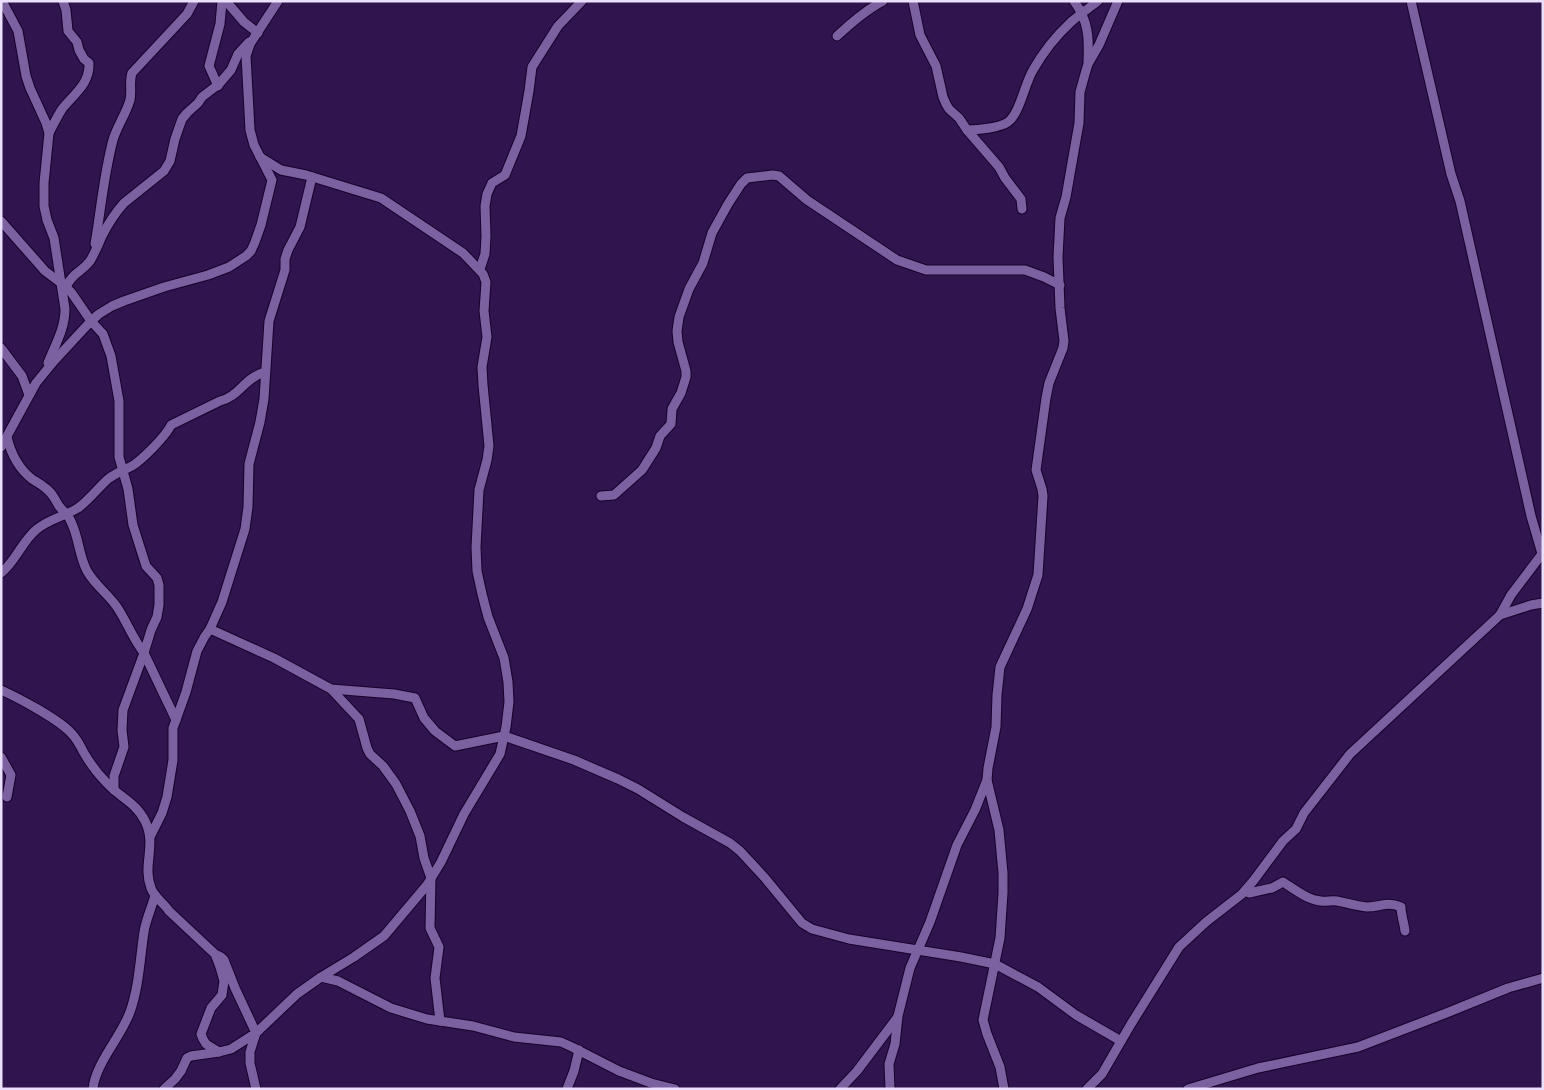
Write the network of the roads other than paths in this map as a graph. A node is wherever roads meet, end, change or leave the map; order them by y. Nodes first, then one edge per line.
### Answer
1 (2, 1) edge
2 (63, 1) edge
3 (194, 1) edge
4 (224, 1) edge
5 (278, 1) edge
6 (582, 1) edge
7 (883, 1) edge
8 (914, 1) edge
9 (1074, 1) edge
10 (1098, 1) edge
11 (1118, 1) edge
12 (1411, 1) edge
13 (1082, 14) junction
14 (256, 35) junction
15 (837, 36) dead end
16 (1088, 64) junction
17 (218, 86) junction
18 (967, 130) junction
19 (49, 133) junction
20 (260, 157) junction
21 (312, 177) junction
22 (1022, 209) dead end
23 (1, 221) edge
24 (93, 256) junction
25 (480, 269) junction
26 (64, 285) junction
27 (1060, 285) junction
28 (90, 321) junction
29 (1, 348) edge
30 (46, 369) junction
31 (265, 372) junction
32 (29, 395) junction
33 (7, 437) junction
34 (1, 448) edge
35 (122, 470) junction
36 (601, 496) dead end
37 (67, 513) junction
38 (1542, 555) edge
39 (1, 574) edge
40 (1543, 603) edge
41 (1500, 615) junction
42 (210, 629) junction
43 (144, 653) junction
44 (1, 683) edge
45 (331, 689) junction
46 (1, 690) edge
47 (10, 694) junction
48 (176, 720) junction
49 (504, 736) junction
50 (1, 757) edge
51 (987, 780) junction
52 (114, 790) junction
53 (7, 797) dead end
54 (150, 836) junction
55 (431, 878) junction
56 (1249, 893) dead end
57 (156, 895) junction
58 (1406, 931) dead end
59 (918, 950) junction
60 (214, 954) junction
61 (995, 964) junction
62 (1542, 976) edge
63 (321, 977) junction
64 (898, 1016) junction
65 (440, 1021) junction
66 (256, 1034) junction
67 (1121, 1042) junction
68 (579, 1050) junction
69 (219, 1052) junction
70 (93, 1089) edge
71 (164, 1089) edge
72 (256, 1089) edge
73 (567, 1089) edge
74 (675, 1089) edge
75 (840, 1089) edge
76 (890, 1089) edge
77 (1004, 1089) edge
78 (1087, 1089) edge
79 (1188, 1089) edge

1 - 19 street
2 - 19 street
3 - 24 street
4 - 14 street
4 - 17 street
5 - 14 street
6 - 25 street
7 - 15 street
8 - 18 street
9 - 13 street
10 - 13 street
11 - 16 street
12 - 38 street
13 - 16 street
13 - 18 street
14 - 17 street
14 - 20 street
16 - 27 street
17 - 24 street
18 - 22 street
19 - 26 street
20 - 21 street
20 - 28 street
21 - 25 street
21 - 31 street
23 - 26 street
24 - 26 street
25 - 49 street
26 - 28 street
26 - 30 street
27 - 36 street
27 - 51 street
28 - 30 street
28 - 35 street
29 - 32 street
30 - 32 street
31 - 35 street
31 - 42 street
32 - 33 street
33 - 34 street
33 - 37 street
35 - 37 street
35 - 43 street
37 - 39 street
37 - 43 street
38 - 41 street
40 - 41 street
41 - 67 street
42 - 45 street
42 - 48 street
43 - 48 street
43 - 52 street
44 - 47 street
45 - 49 street
45 - 55 street
46 - 47 street
47 - 52 street
48 - 54 street
49 - 55 street
49 - 59 street
50 - 53 street
51 - 59 street
51 - 61 street
52 - 54 street
54 - 57 street
55 - 63 street
55 - 65 street
56 - 58 street
57 - 60 street
57 - 70 street
59 - 61 street
59 - 64 street
60 - 66 street
60 - 69 street
61 - 67 street
61 - 77 street
62 - 79 street
63 - 65 street
63 - 66 street
64 - 75 street
64 - 76 street
65 - 68 street
66 - 69 street
66 - 72 street
67 - 78 street
68 - 73 street
68 - 74 street
69 - 71 street

